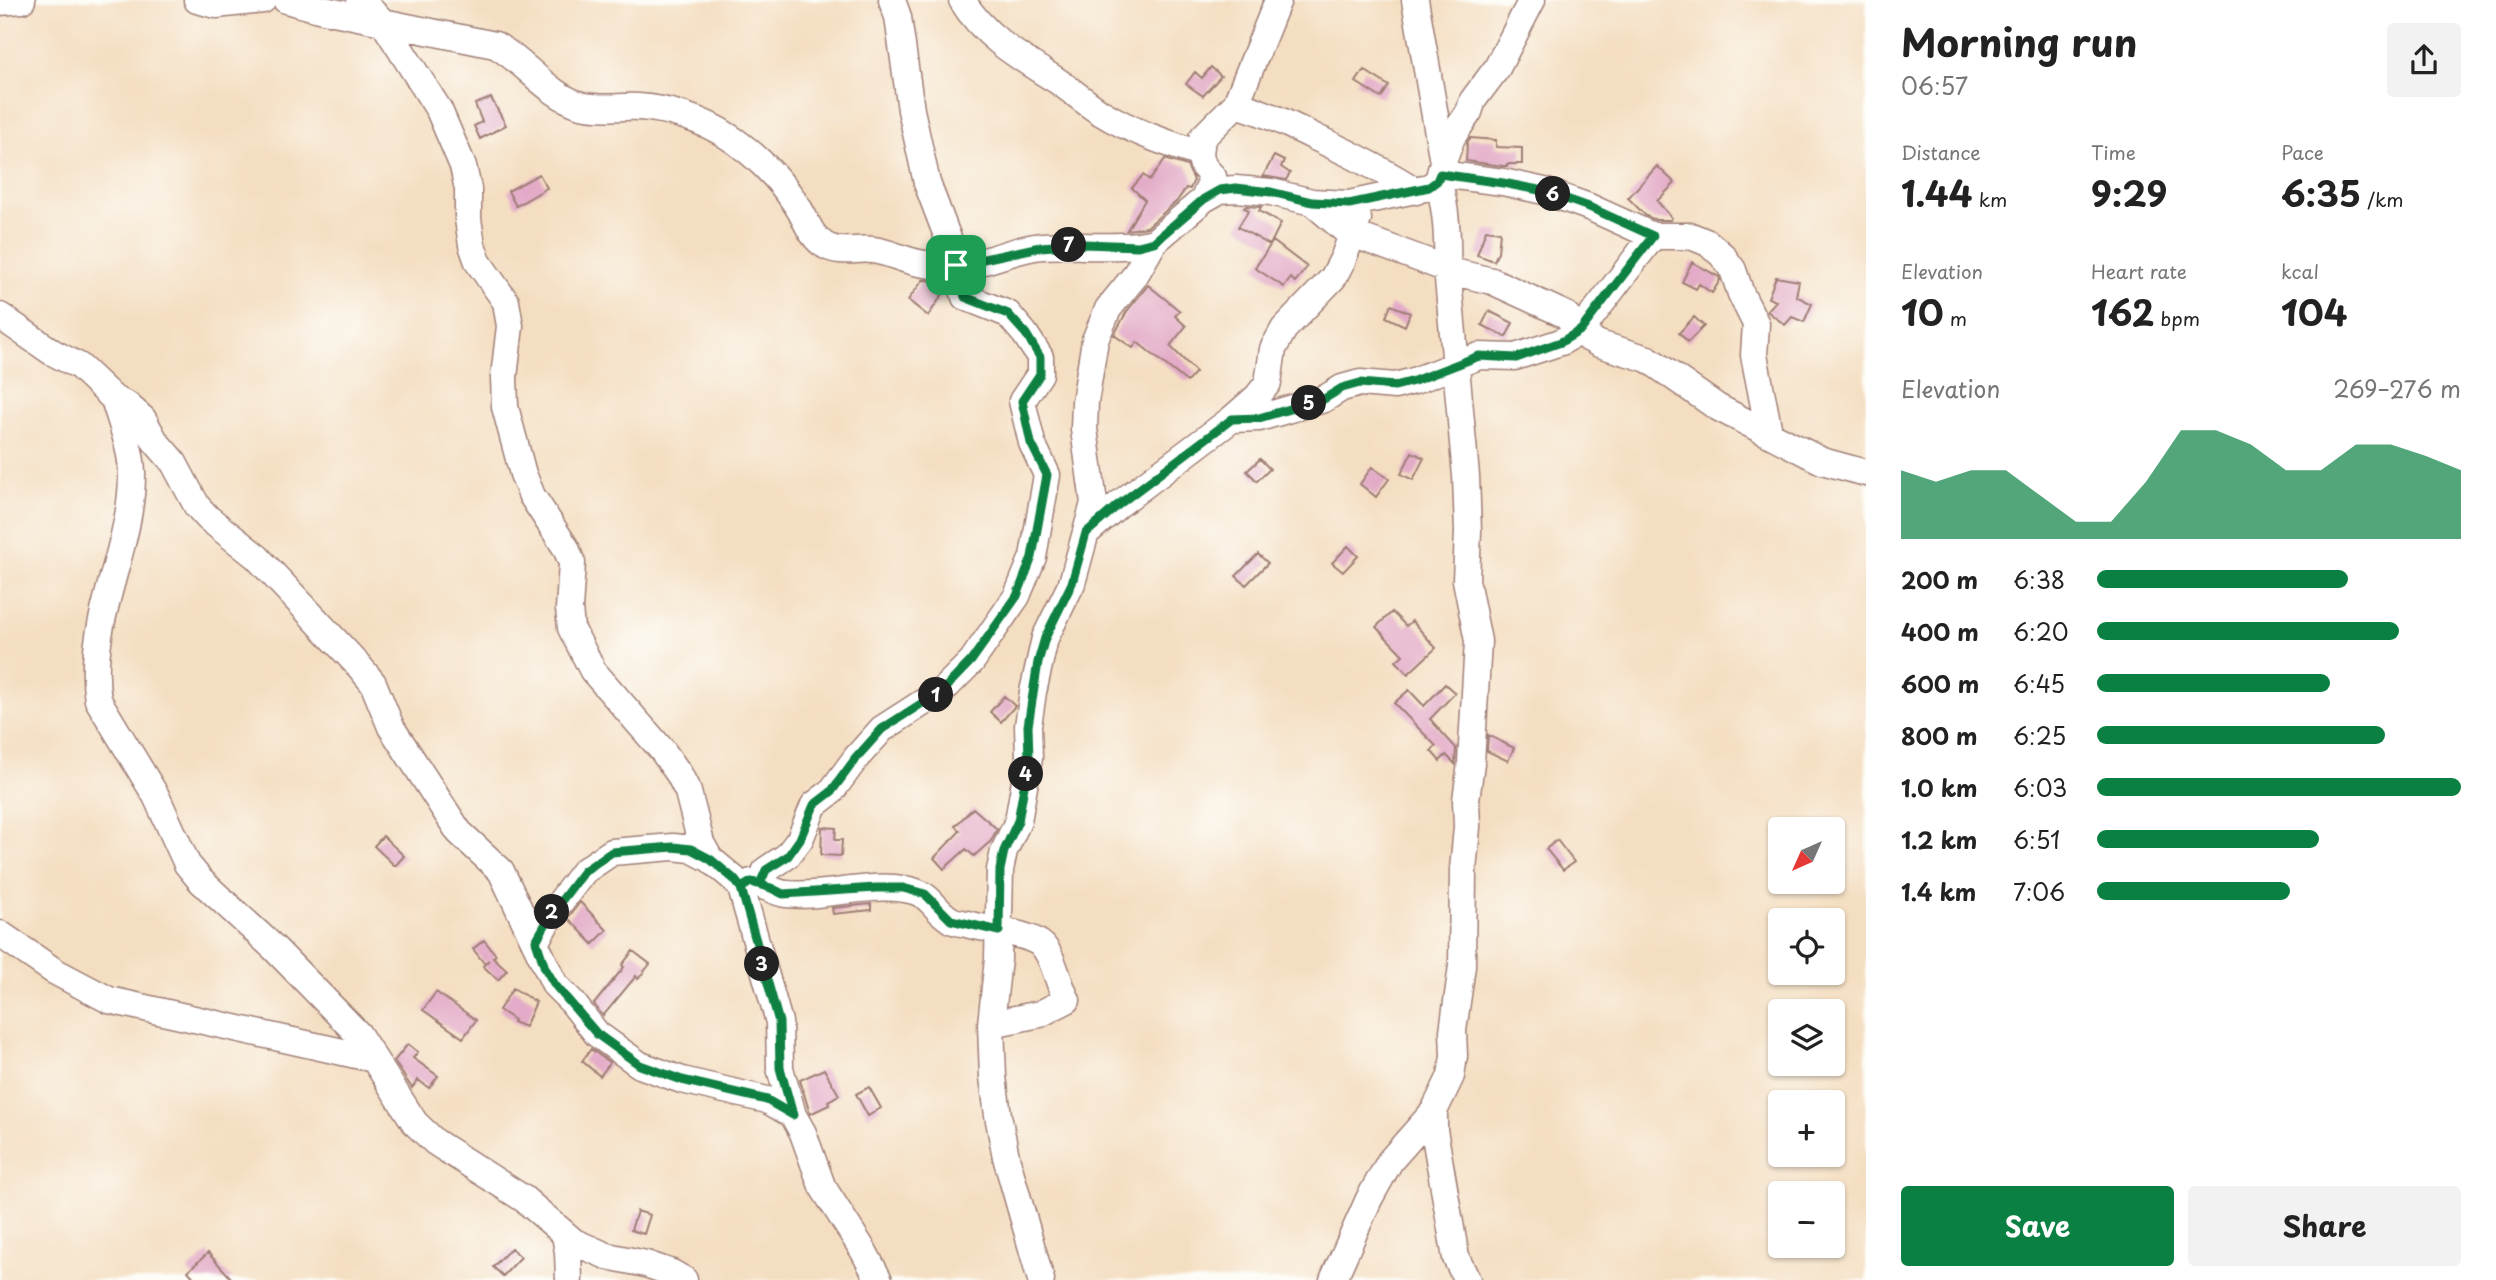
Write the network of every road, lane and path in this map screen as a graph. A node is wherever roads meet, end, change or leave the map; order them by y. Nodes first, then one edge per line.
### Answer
1 (22, 0) edge
2 (197, 0) edge
3 (263, 0) edge
4 (285, 0) edge
5 (360, 0) edge
6 (892, 0) edge
7 (962, 0) edge
8 (1278, 0) edge
9 (1415, 0) edge
10 (1532, 0) edge
11 (0, 2) edge
12 (383, 22) junction
13 (1236, 104) junction
14 (1200, 154) junction
15 (1434, 177) junction
16 (1204, 199) junction
17 (1365, 201) junction
18 (1312, 202) junction
19 (1352, 234) junction
20 (1653, 236) junction
21 (1154, 242) junction
22 (956, 265) junction
23 (1447, 268) junction
24 (0, 316) edge
25 (1581, 330) junction
26 (1457, 365) junction
27 (114, 399) junction
28 (1232, 419) junction
29 (1769, 432) junction
30 (1866, 472) edge
31 (1086, 533) junction
32 (710, 859) junction
33 (750, 886) junction
34 (999, 931) junction
35 (0, 934) edge
36 (536, 941) junction
37 (991, 1024) junction
38 (374, 1059) junction
39 (1434, 1111) junction
40 (793, 1115) junction
41 (565, 1236) junction
42 (569, 1280) edge
43 (684, 1280) edge
44 (879, 1280) edge
45 (1041, 1280) edge
46 (1333, 1280) edge
47 (1467, 1280) edge

1 - 11 street
2 - 3 street
4 - 12 street
5 - 12 street
6 - 22 street
7 - 14 street
8 - 13 street
9 - 15 street
10 - 15 street
12 - 22 street
12 - 32 street
13 - 14 street
13 - 15 street
14 - 16 street
15 - 17 street
15 - 20 street
15 - 23 street
16 - 18 street
16 - 21 street
17 - 18 street
17 - 19 street
18 - 19 street
19 - 23 street
19 - 28 street
20 - 25 street
20 - 29 street
21 - 22 street
21 - 31 street
22 - 33 street
23 - 25 street
23 - 26 street
24 - 27 street
25 - 26 street
25 - 29 street
26 - 28 street
26 - 39 street
27 - 36 street
27 - 38 street
28 - 31 street
29 - 30 street
31 - 34 street
32 - 33 street
32 - 36 street
33 - 34 street
33 - 40 street
34 - 37 street
34 - 37 street
35 - 38 street
36 - 40 street
37 - 45 street
38 - 41 street
39 - 46 street
39 - 47 street
40 - 44 street
41 - 42 street
41 - 43 street

